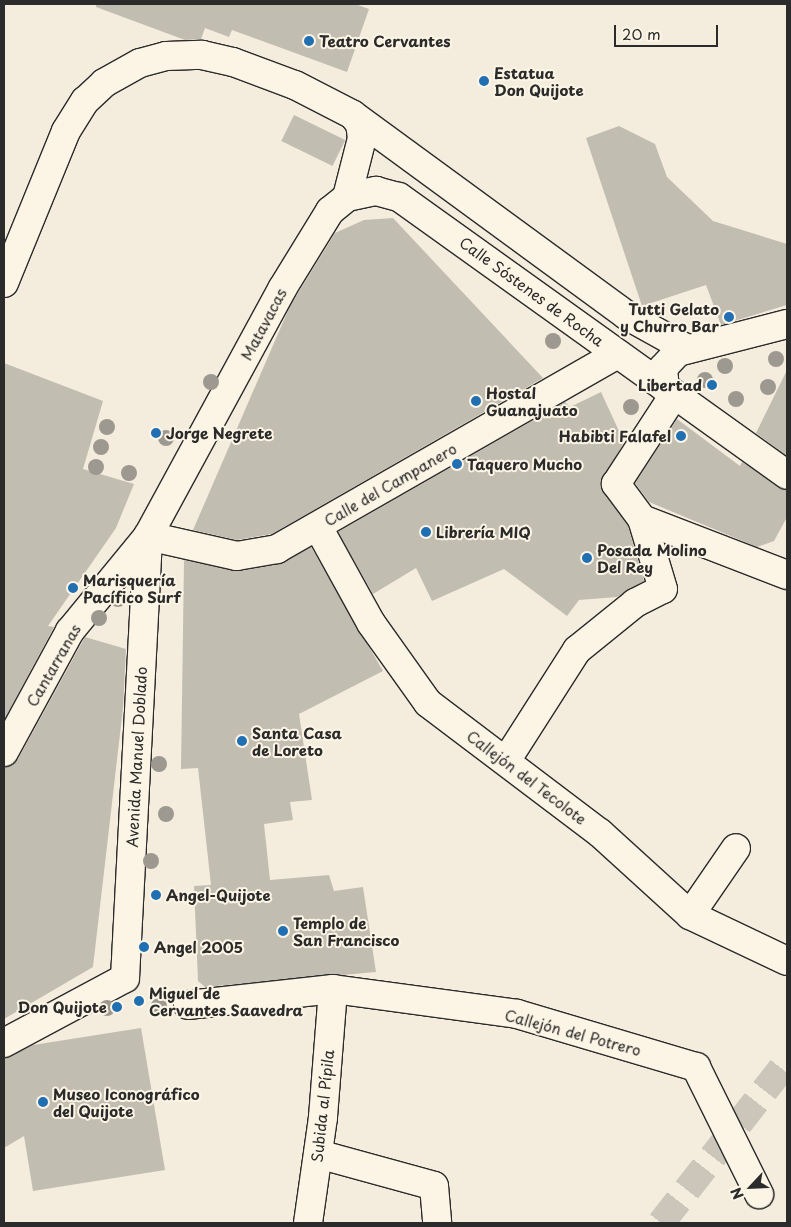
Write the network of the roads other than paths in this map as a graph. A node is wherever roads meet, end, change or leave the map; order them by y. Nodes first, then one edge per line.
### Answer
1 (353, 115) junction
2 (347, 197) junction
3 (4, 283) edge
4 (787, 324) edge
5 (687, 349) junction
6 (617, 354) junction
7 (669, 391) junction
8 (787, 475) edge
9 (642, 519) junction
10 (148, 536) junction
11 (323, 536) dead end
12 (787, 575) edge
13 (4, 752) edge
14 (506, 761) junction
15 (736, 848) dead end
16 (690, 915) junction
17 (787, 961) edge
18 (333, 989) junction
19 (188, 1005) dead end
20 (4, 1043) edge
21 (318, 1154) junction
22 (759, 1194) dead end
23 (308, 1223) edge
24 (437, 1223) edge

1 - 2 street
1 - 3 street
1 - 5 street
2 - 6 street, Calle Sóstenes de Rocha
2 - 10 street, Matavacas
4 - 5 street
5 - 7 street
6 - 7 street, Calle Sóstenes de Rocha
6 - 10 street, Calle del Campanero
7 - 8 street, Calle Sóstenes de Rocha
7 - 9 street
9 - 12 street
9 - 14 street
10 - 13 street, Cantarranas
10 - 20 street, Avenida Manuel Doblado
11 - 14 street, Callejón del Tecolote
14 - 16 street, Callejón del Tecolote
15 - 16 street
16 - 17 street, Callejón del Tecolote
18 - 19 street, Callejón del Potrero
18 - 21 street, Subida al Pípila
18 - 22 street, Callejón del Potrero
21 - 23 street, Subida al Pípila
21 - 24 street

